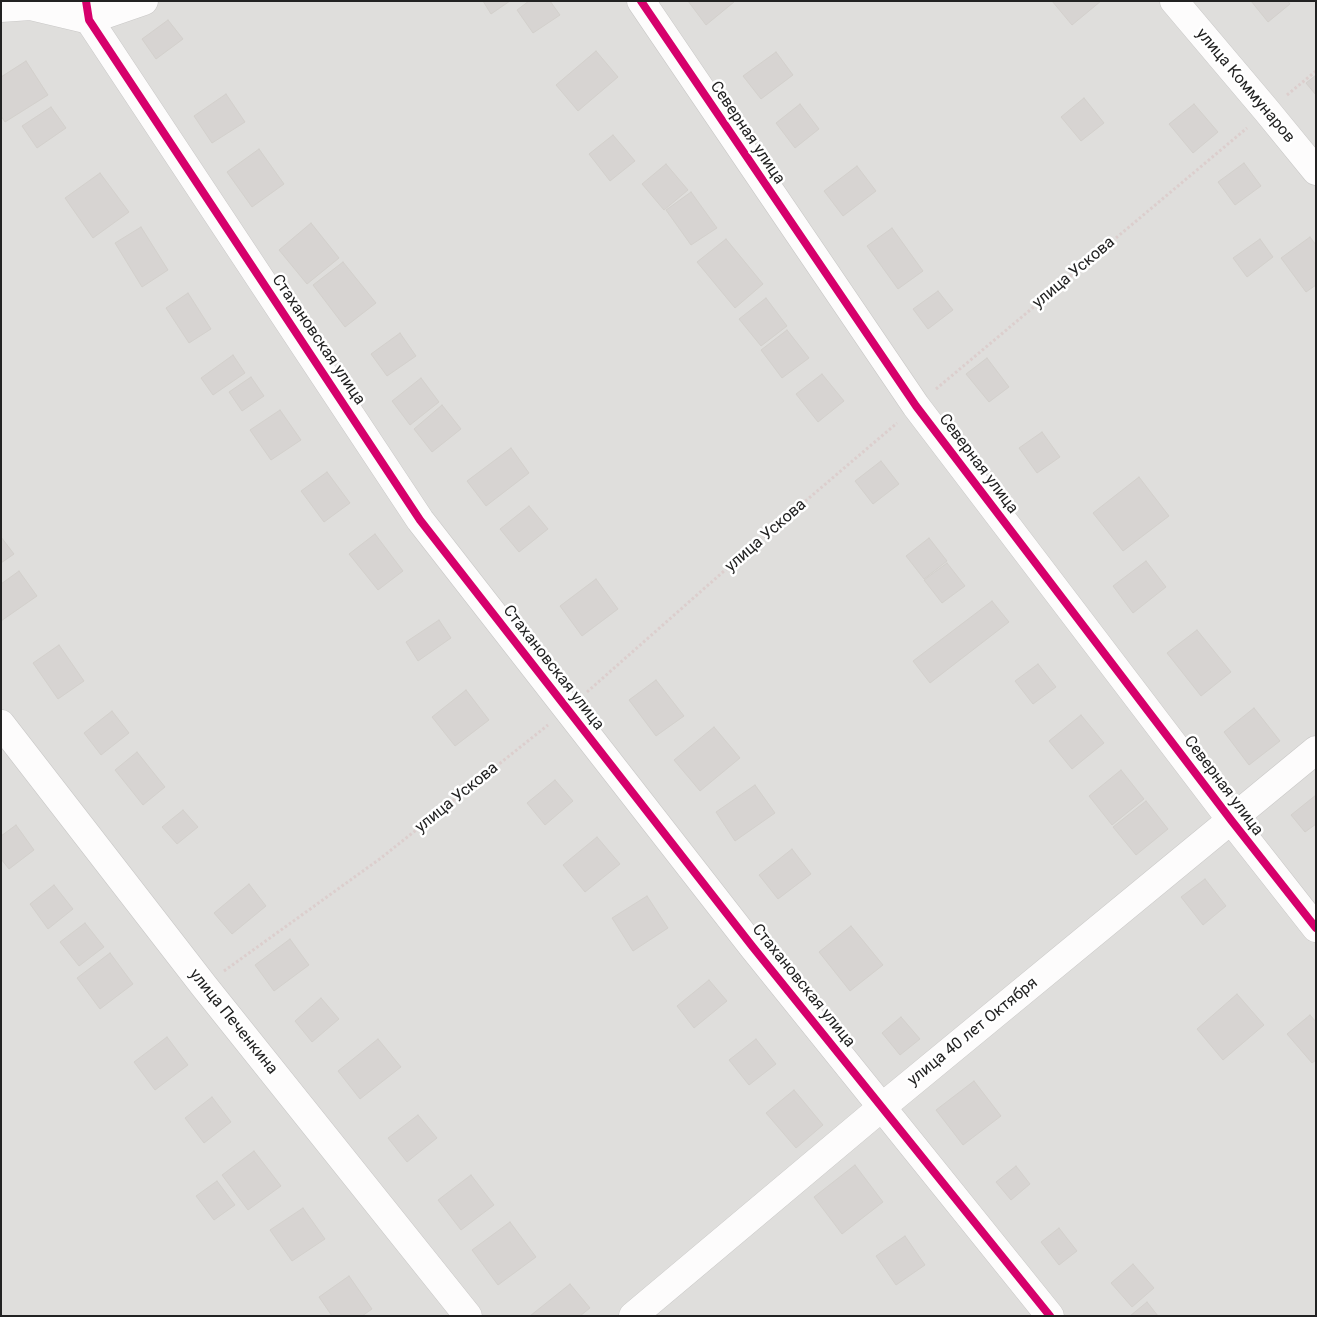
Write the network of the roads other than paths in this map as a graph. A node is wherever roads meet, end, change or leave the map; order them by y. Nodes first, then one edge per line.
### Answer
1 (144, 1) edge
2 (641, 1) edge
3 (1174, 1) edge
4 (1, 8) edge
5 (88, 10) edge
6 (1316, 171) edge
7 (1, 724) edge
8 (1316, 750) edge
9 (1231, 820) junction
10 (1316, 928) edge
11 (882, 1107) junction
12 (468, 1316) edge
13 (633, 1316) edge
14 (1050, 1316) edge

1 - 5 street
2 - 9 street, Северная улица
3 - 6 street, улица Коммунаров
4 - 5 street
5 - 11 street, Стахановская улица
7 - 12 street, улица Печенкина
8 - 9 street, улица 40 лет Октября
9 - 10 street, Северная улица
9 - 11 street, улица 40 лет Октября
11 - 13 street, улица 40 лет Октября
11 - 14 street, Стахановская улица

